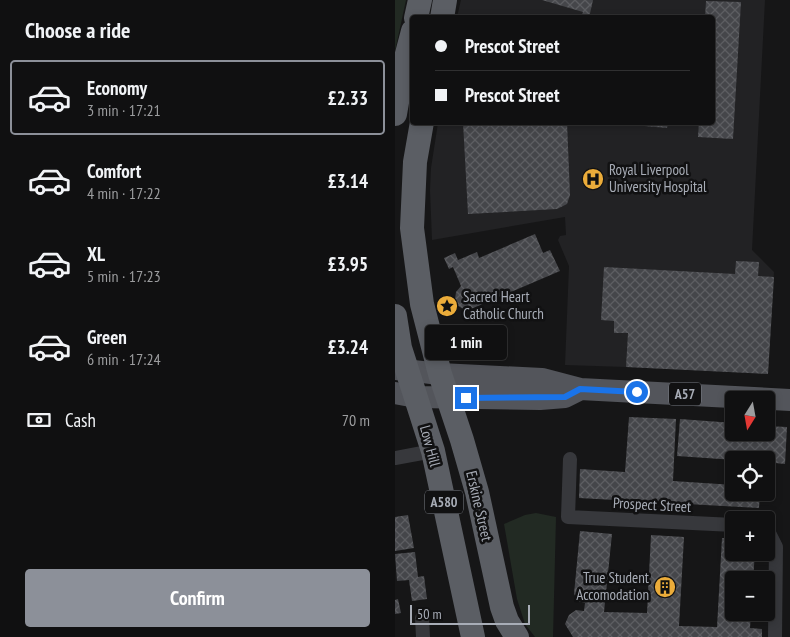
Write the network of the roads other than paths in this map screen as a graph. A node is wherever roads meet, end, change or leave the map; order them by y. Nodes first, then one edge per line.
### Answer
1 (420, 0) edge
2 (445, 0) edge
3 (417, 15) edge
4 (442, 15) edge
5 (410, 42) edge
6 (395, 114) edge
7 (421, 125) edge
8 (395, 316) edge
9 (401, 370) edge
10 (440, 374) junction
11 (580, 389) junction
12 (405, 395) edge
13 (449, 398) junction
14 (790, 400) edge
15 (433, 452) junction
16 (395, 458) edge
17 (570, 459) dead end
18 (725, 525) edge
19 (775, 545) edge
20 (421, 618) dead end
21 (423, 637) edge
22 (473, 637) edge
23 (517, 637) edge
24 (775, 637) edge

1 - 3 highway
2 - 4 highway
5 - 6 highway
7 - 10 highway, A580
8 - 9 highway, Low Hill / A580
9 - 10 main road, A57
9 - 12 highway, Low Hill / A580
10 - 11 main road, A57
10 - 13 highway, Erskine Street / A580
11 - 13 main road, A57
11 - 14 main road, A57
12 - 13 main road, A57
12 - 15 highway, Low Hill / A580
13 - 23 highway, Erskine Street / A580
15 - 16 street
15 - 22 highway, Low Hill / A580
17 - 18 street, Prospect Street
19 - 24 street
20 - 21 street

